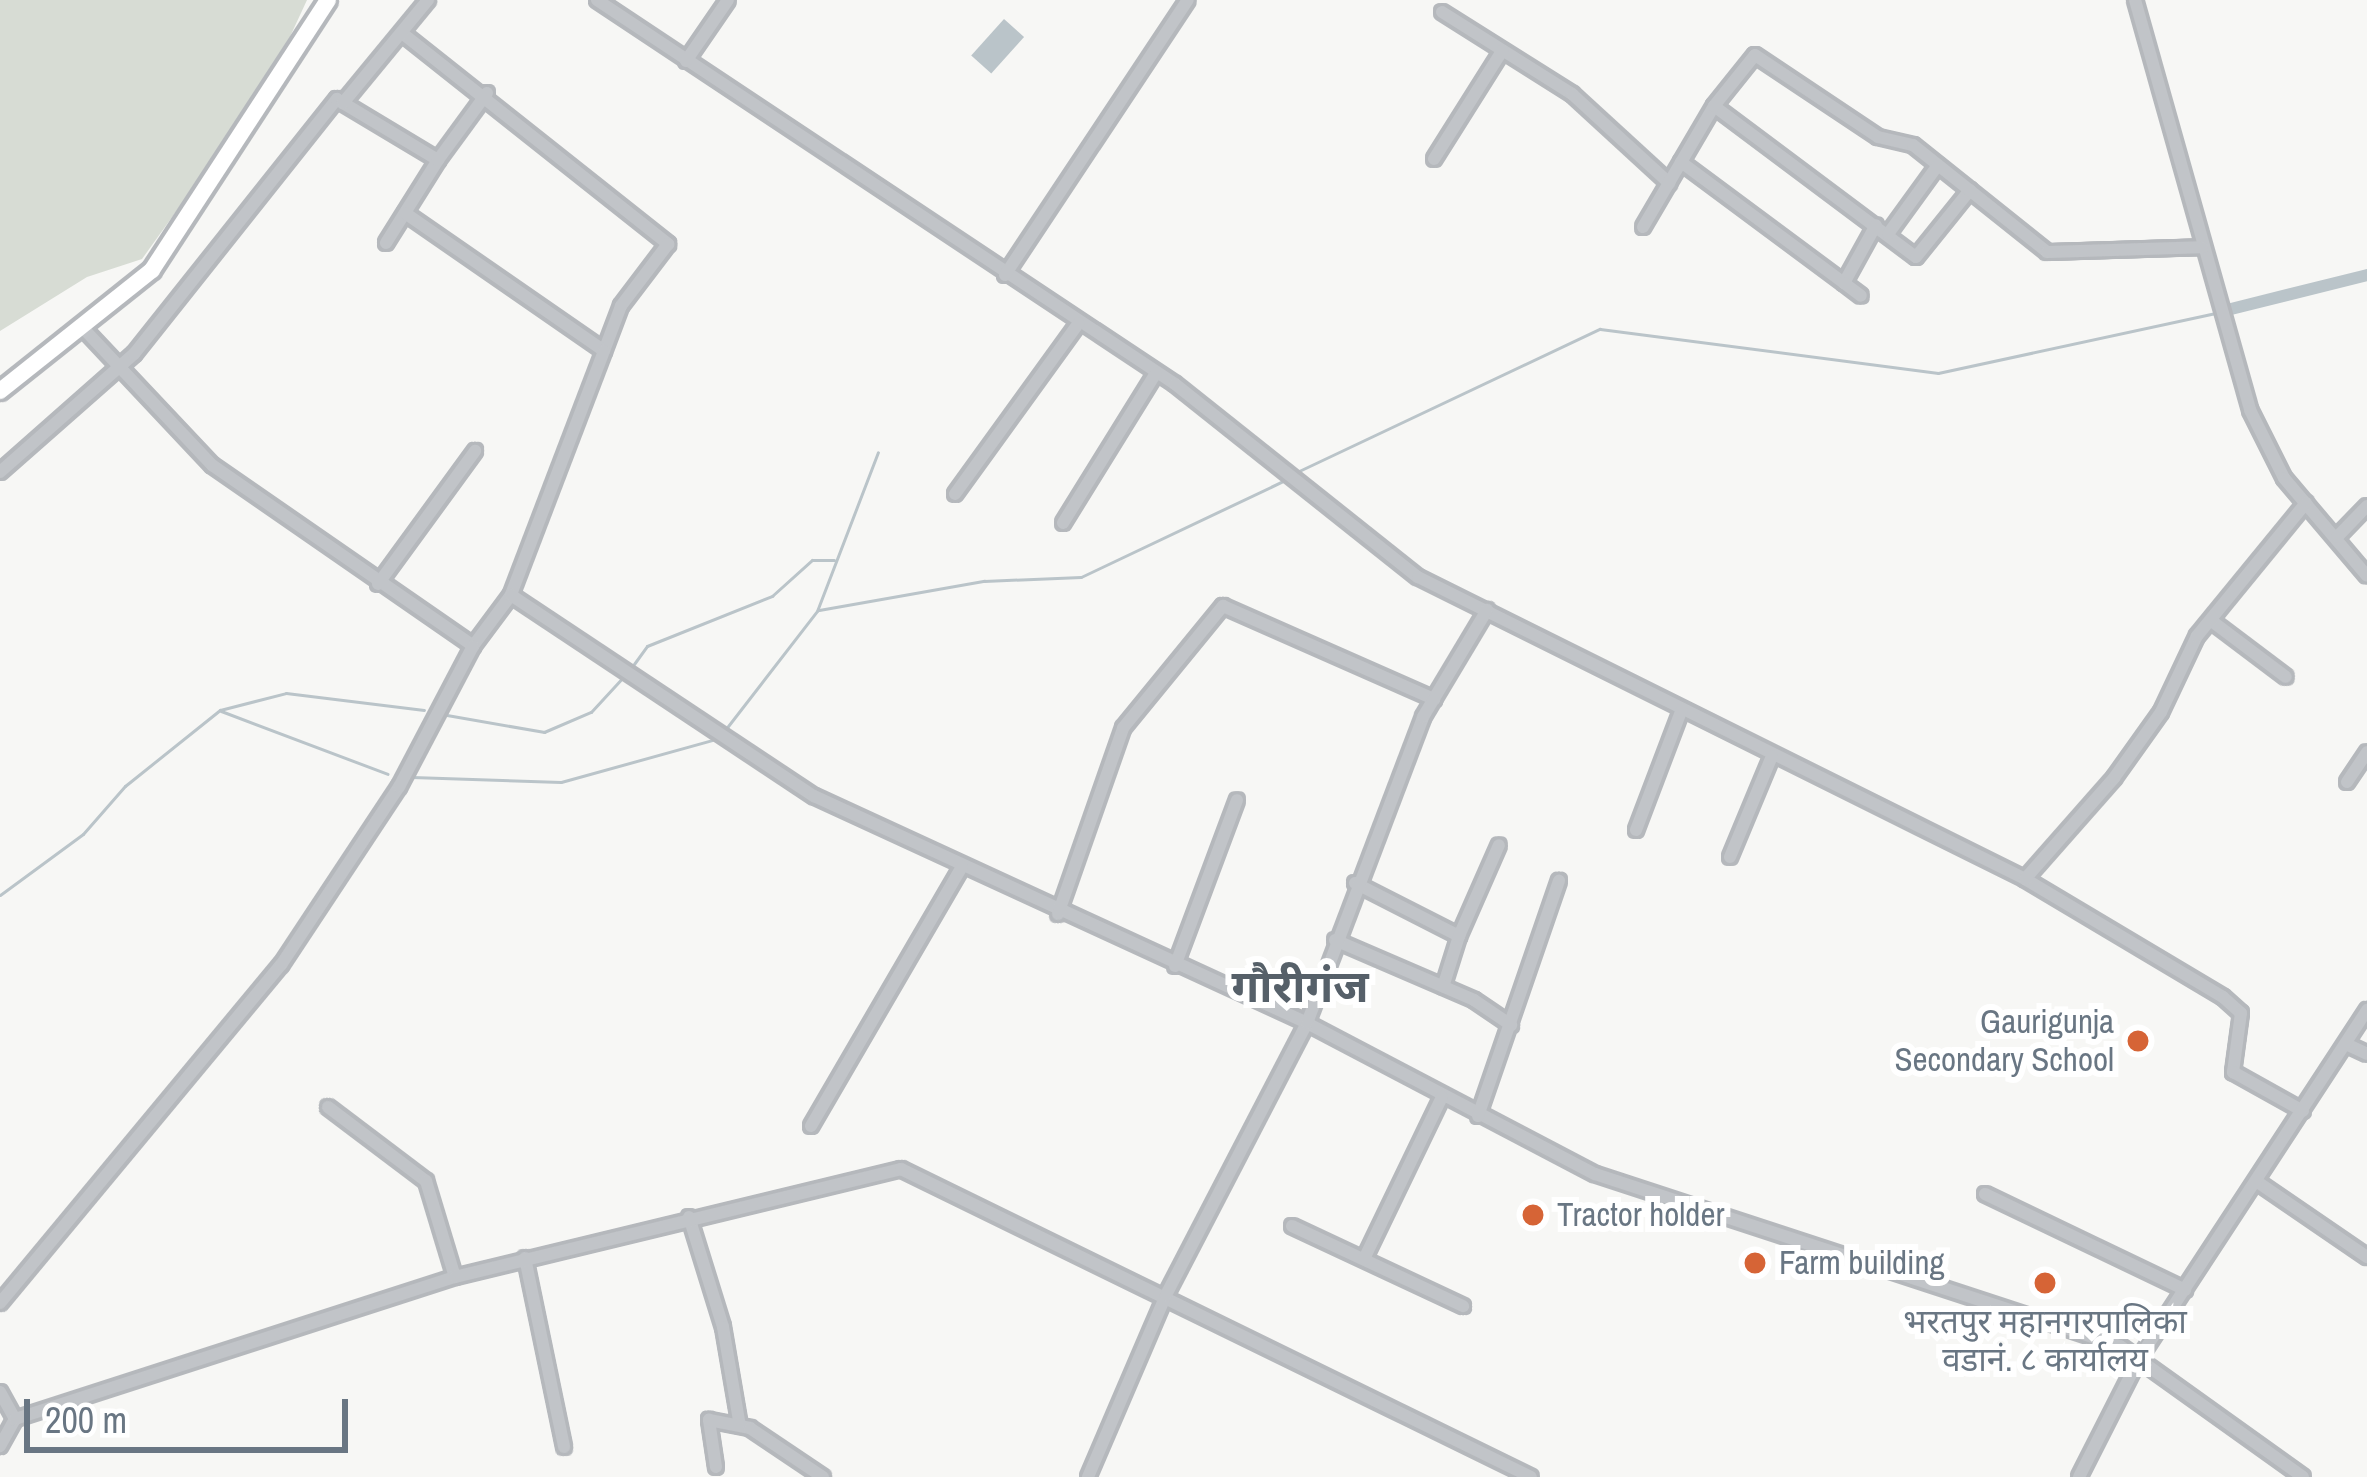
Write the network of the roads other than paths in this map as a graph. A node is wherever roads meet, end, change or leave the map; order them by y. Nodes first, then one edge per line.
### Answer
1 (328, 0) edge
2 (428, 0) edge
3 (597, 0) edge
4 (728, 0) edge
5 (1189, 0) edge
6 (2135, 0) edge
7 (1442, 12) dead end
8 (403, 33) junction
9 (1502, 50) junction
10 (686, 61) junction
11 (487, 93) junction
12 (343, 103) junction
13 (1714, 106) junction
14 (1434, 159) dead end
15 (438, 160) junction
16 (1681, 162) junction
17 (1938, 165) junction
18 (1669, 183) junction
19 (1970, 190) junction
20 (405, 213) junction
21 (1643, 226) dead end
22 (1882, 230) junction
23 (386, 243) dead end
24 (2202, 247) junction
25 (1005, 275) junction
26 (1844, 283) junction
27 (1862, 296) dead end
28 (1079, 323) junction
29 (82, 327) junction
30 (604, 351) junction
31 (119, 368) junction
32 (1156, 373) junction
33 (0, 391) edge
34 (475, 451) dead end
35 (0, 472) edge
36 (955, 494) dead end
37 (2306, 503) junction
38 (2367, 506) edge
39 (1063, 523) dead end
40 (2337, 537) junction
41 (2367, 576) edge
42 (378, 584) junction
43 (511, 595) junction
44 (1487, 610) junction
45 (2213, 622) junction
46 (473, 646) junction
47 (2286, 677) dead end
48 (1434, 699) junction
49 (1682, 709) junction
50 (2367, 752) edge
51 (1772, 756) junction
52 (2347, 782) dead end
53 (1237, 800) dead end
54 (1636, 830) dead end
55 (1499, 845) dead end
56 (1730, 857) dead end
57 (962, 867) junction
58 (2025, 879) junction
59 (1559, 880) dead end
60 (1355, 883) junction
61 (1058, 914) junction
62 (1459, 936) junction
63 (1335, 940) junction
64 (1174, 966) junction
65 (1443, 987) junction
66 (2367, 1010) edge
67 (1306, 1023) junction
68 (1510, 1025) junction
69 (2345, 1044) junction
70 (2367, 1054) edge
71 (1442, 1097) junction
72 (328, 1107) dead end
73 (2303, 1111) junction
74 (1478, 1116) junction
75 (811, 1126) dead end
76 (2256, 1181) junction
77 (1985, 1194) dead end
78 (689, 1217) junction
79 (1292, 1226) dead end
80 (2367, 1257) edge
81 (525, 1258) junction
82 (1364, 1258) junction
83 (455, 1277) junction
84 (2185, 1290) junction
85 (1166, 1295) junction
86 (0, 1303) edge
87 (1463, 1306) dead end
88 (2140, 1358) junction
89 (0, 1392) edge
90 (15, 1420) junction
91 (740, 1426) junction
92 (0, 1446) edge
93 (564, 1447) dead end
94 (716, 1466) dead end
95 (823, 1477) edge
96 (1088, 1477) edge
97 (1532, 1477) edge
98 (2079, 1477) edge
99 (2303, 1477) edge

1 - 29 main road
2 - 8 street
3 - 10 street
4 - 10 street
5 - 25 street
6 - 24 street
7 - 9 street
8 - 11 street
8 - 12 street
9 - 14 street
9 - 18 street
10 - 25 street
11 - 15 street
11 - 30 street
12 - 15 street
12 - 31 street
13 - 16 street
13 - 17 street
13 - 22 street
15 - 20 street
16 - 18 street
16 - 26 street
17 - 19 street
17 - 22 street
18 - 21 street
19 - 22 street
19 - 24 street
20 - 23 street
20 - 30 street
22 - 26 street
24 - 37 street
25 - 28 street
26 - 27 street
28 - 32 street
28 - 36 street
29 - 31 street
29 - 33 main road
30 - 43 street
31 - 35 street
31 - 42 street
32 - 39 street
32 - 44 street
34 - 42 street
37 - 40 street
37 - 45 street
38 - 40 street
40 - 41 street
42 - 46 street
43 - 46 street
43 - 57 street
44 - 48 street
44 - 49 street
45 - 47 street
45 - 58 street
46 - 86 street
48 - 60 street
48 - 61 street
49 - 51 street
49 - 54 street
50 - 52 street
51 - 56 street
51 - 58 street
53 - 64 street
55 - 62 street
57 - 61 street
57 - 75 street
58 - 73 street
59 - 68 street
60 - 62 street
60 - 63 street
61 - 64 street
62 - 65 street
63 - 65 street
63 - 67 street
64 - 67 street
65 - 68 street
66 - 69 street
67 - 71 street
67 - 85 street
68 - 74 street
69 - 70 street
69 - 73 street
71 - 74 street
71 - 82 street
72 - 83 street
73 - 76 street
74 - 88 street
76 - 80 street
76 - 84 street
77 - 84 street
78 - 81 street
78 - 85 street
78 - 91 street
79 - 82 street
81 - 83 street
81 - 93 street
82 - 87 street
83 - 90 street
84 - 88 street
85 - 96 street
85 - 97 street
88 - 98 street
88 - 99 street
89 - 90 street
90 - 92 street
91 - 94 street
91 - 95 street

